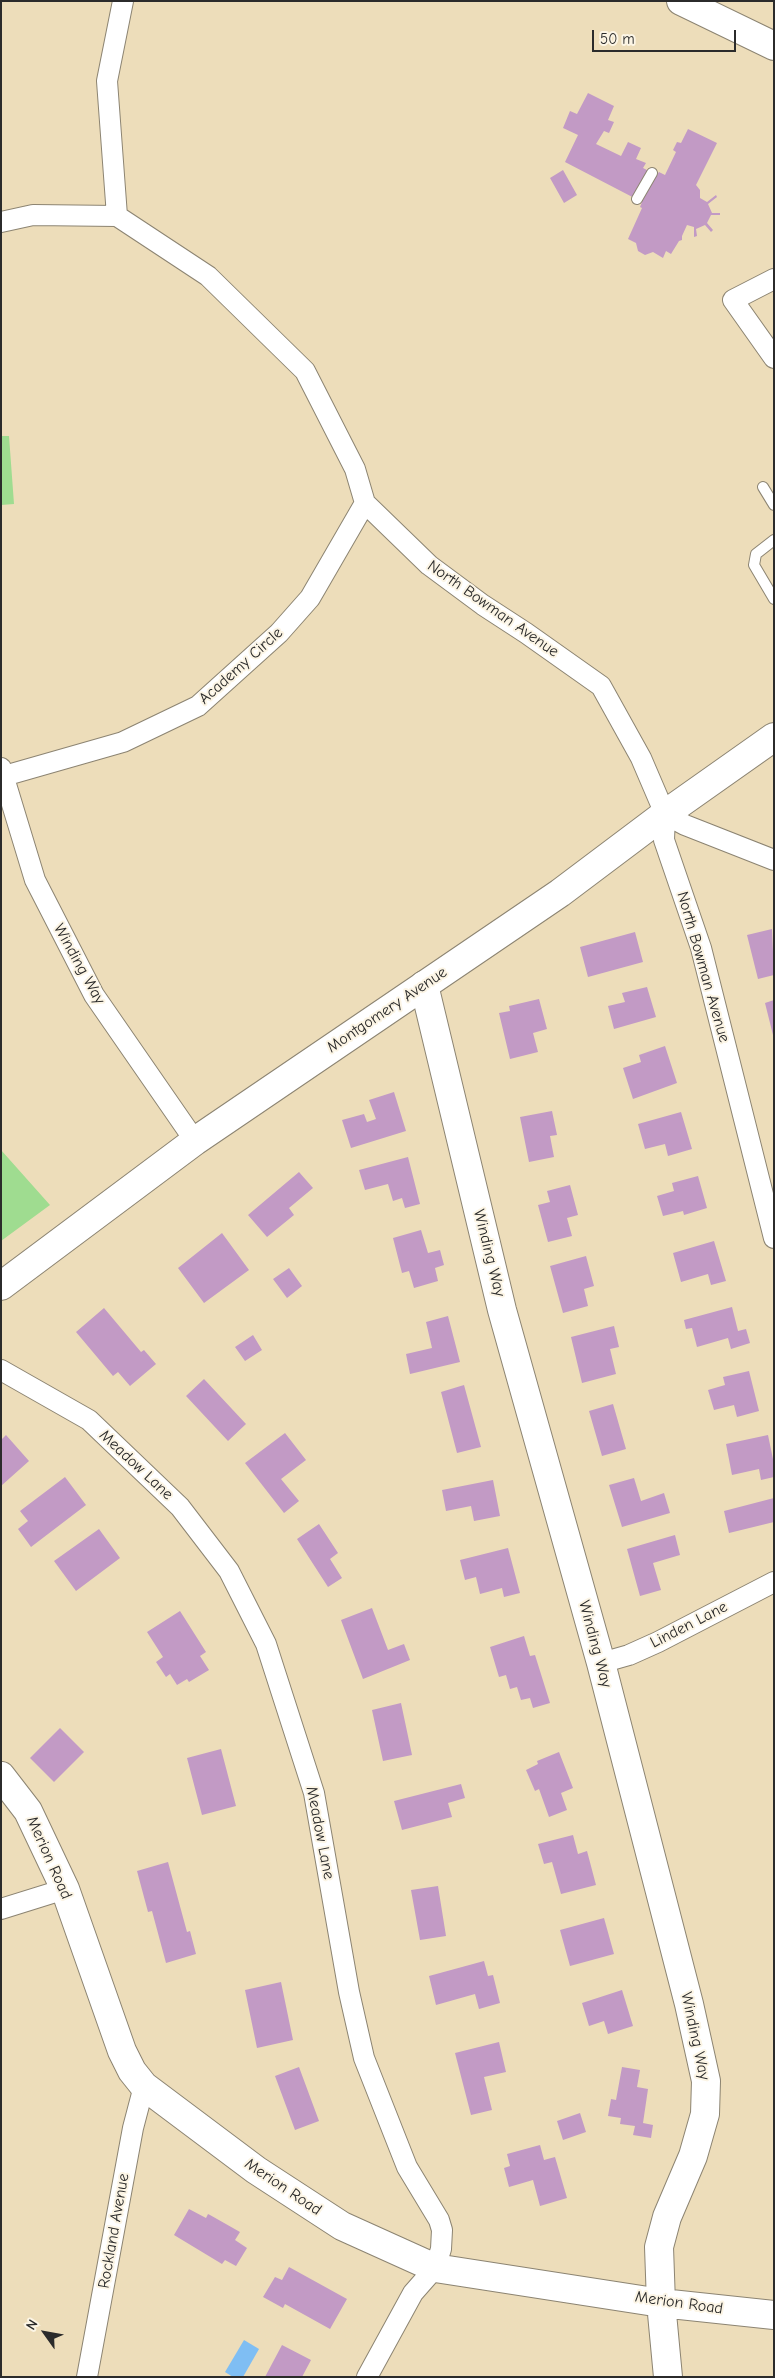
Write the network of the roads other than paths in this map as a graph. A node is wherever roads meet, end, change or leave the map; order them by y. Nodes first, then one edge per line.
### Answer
1 (123, 1) edge
2 (681, 1) edge
3 (774, 46) edge
4 (652, 172) dead end
5 (637, 200) dead end
6 (116, 216) junction
7 (1, 222) edge
8 (774, 279) edge
9 (774, 358) edge
10 (763, 487) dead end
11 (364, 503) junction
12 (774, 505) edge
13 (774, 540) edge
14 (774, 599) edge
15 (774, 738) edge
16 (3, 772) edge
17 (664, 814) junction
18 (774, 860) edge
19 (424, 985) junction
20 (195, 1141) junction
21 (774, 1238) edge
22 (1, 1286) edge
23 (1, 1370) edge
24 (774, 1582) edge
25 (601, 1663) junction
26 (1, 1776) edge
27 (64, 1889) junction
28 (1, 1909) edge
29 (144, 2086) junction
30 (435, 2268) junction
31 (661, 2302) junction
32 (774, 2315) edge
33 (87, 2377) edge
34 (367, 2377) edge
35 (668, 2377) edge

1 - 6 street
2 - 3 street
4 - 5 lane
6 - 7 street
6 - 11 street
8 - 9 street
10 - 12 lane
11 - 16 street, Academy Circle
11 - 17 street, North Bowman Avenue
13 - 14 lane
15 - 17 street, Montgomery Avenue
16 - 20 street, Winding Way
17 - 18 street
17 - 19 street, Montgomery Avenue
17 - 21 street, North Bowman Avenue
19 - 20 street, Montgomery Avenue
19 - 25 street, Winding Way
20 - 22 street, Montgomery Avenue
23 - 30 street, Meadow Lane
24 - 25 street, Linden Lane
25 - 31 street, Winding Way
26 - 27 street, Merion Road
27 - 28 street
27 - 29 street, Merion Road
29 - 30 street, Merion Road
29 - 33 street, Rockland Avenue
30 - 31 street, Merion Road
30 - 34 street, Meadow Lane
31 - 32 street, Merion Road
31 - 35 street

